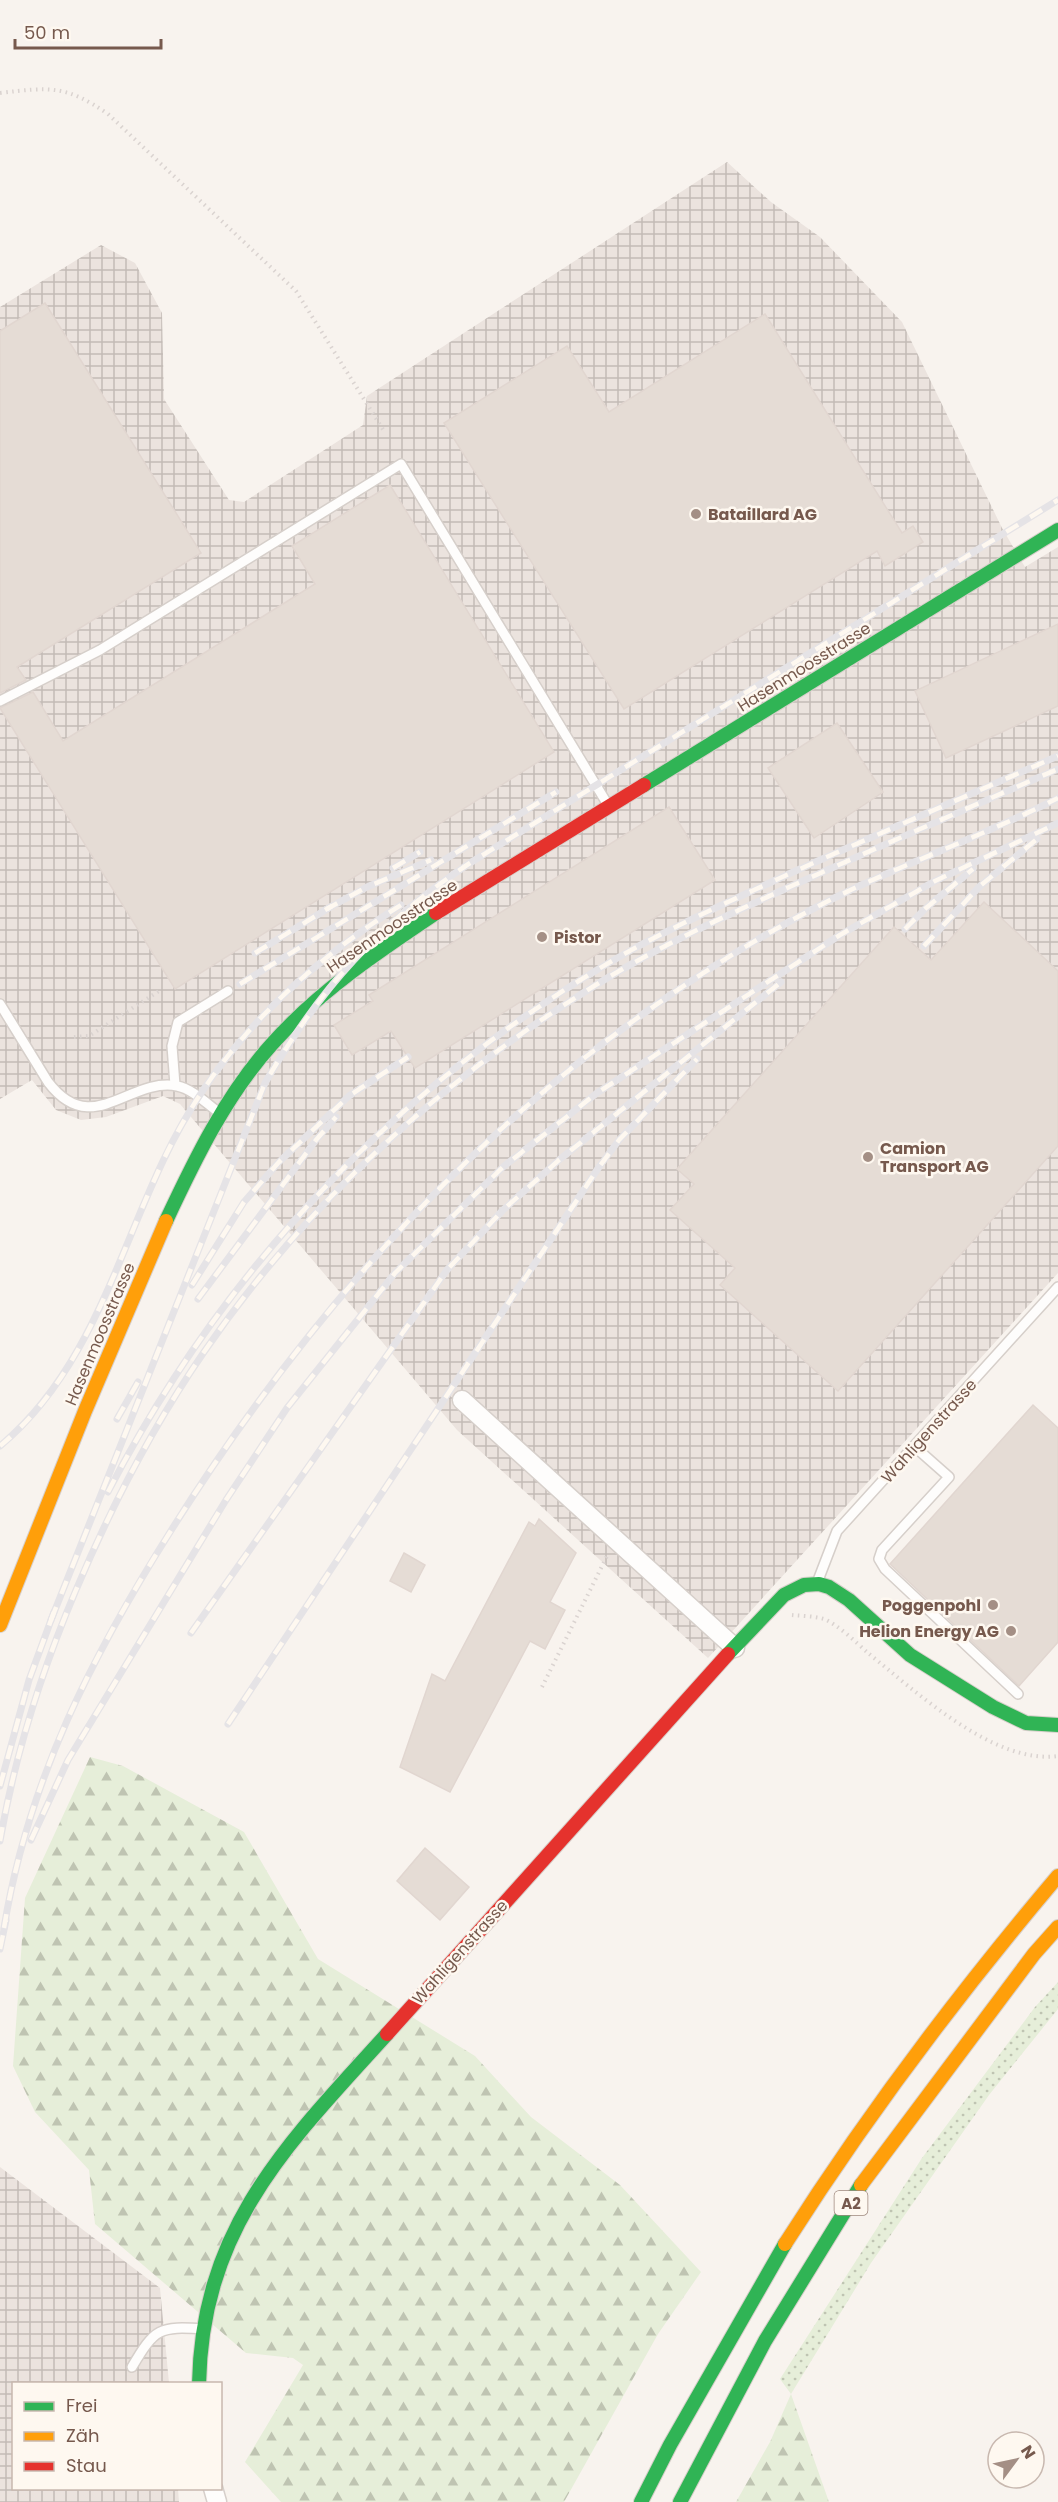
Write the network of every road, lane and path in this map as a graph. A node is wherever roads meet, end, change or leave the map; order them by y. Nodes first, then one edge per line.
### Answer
1 (0, 93) edge
2 (384, 431) dead end
3 (1058, 530) edge
4 (0, 700) edge
5 (609, 807) junction
6 (159, 991) dead end
7 (228, 991) dead end
8 (0, 1004) edge
9 (74, 1037) dead end
10 (175, 1085) junction
11 (221, 1114) junction
12 (1058, 1287) edge
13 (462, 1400) dead end
14 (915, 1447) junction
15 (616, 1540) junction
16 (816, 1584) junction
17 (782, 1614) dead end
18 (0, 1625) edge
19 (735, 1648) junction
20 (542, 1687) dead end
21 (1018, 1694) dead end
22 (1058, 1725) edge
23 (1058, 1756) edge
24 (1058, 1876) edge
25 (1058, 1927) edge
26 (204, 2329) junction
27 (132, 2367) dead end
28 (199, 2382) edge
29 (641, 2502) edge
30 (680, 2502) edge

1 - 2 path
3 - 5 main road, Hasenmoosstrasse
4 - 5 lane
5 - 11 main road, Hasenmoosstrasse
6 - 9 path
7 - 10 lane
8 - 10 lane
10 - 11 lane
11 - 18 main road, Hasenmoosstrasse
12 - 14 lane, Wahligenstrasse
13 - 15 street
14 - 16 lane, Wahligenstrasse
14 - 21 lane
15 - 19 street
15 - 20 path
16 - 19 main road, Wahligenstrasse
16 - 22 main road
17 - 23 path
19 - 26 main road, Wahligenstrasse
24 - 29 main road, A2
25 - 30 main road, A2
26 - 27 lane
26 - 28 main road, Wahligenstrasse

